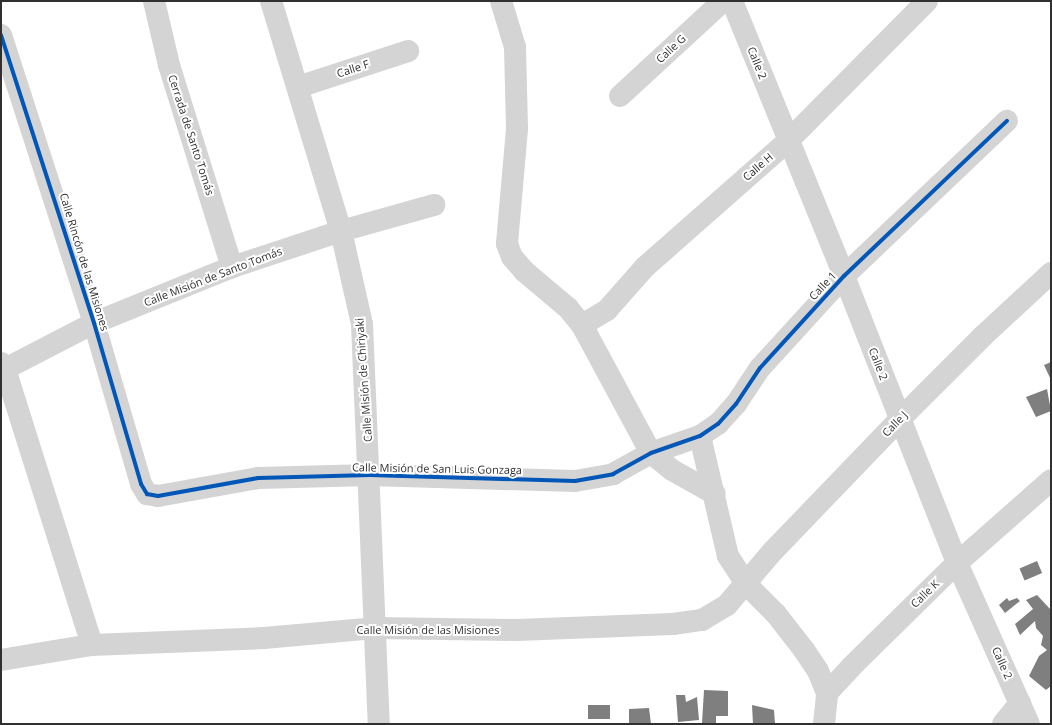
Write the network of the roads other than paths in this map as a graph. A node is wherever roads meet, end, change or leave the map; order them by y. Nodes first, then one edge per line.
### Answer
1 (154, 1) edge
2 (271, 1) edge
3 (501, 1) edge
4 (723, 1) edge
5 (732, 1) edge
6 (927, 1) edge
7 (1, 35) edge
8 (408, 51) dead end
9 (298, 87) junction
10 (620, 96) dead end
11 (1007, 121) dead end
12 (788, 141) junction
13 (434, 205) dead end
14 (342, 231) junction
15 (232, 267) junction
16 (1051, 273) edge
17 (844, 276) junction
18 (94, 322) junction
19 (582, 325) junction
20 (2, 367) edge
21 (899, 420) junction
22 (700, 436) junction
23 (651, 453) junction
24 (370, 475) junction
25 (1051, 480) edge
26 (147, 494) joint
27 (715, 494) junction
28 (957, 563) junction
29 (746, 584) junction
30 (375, 628) junction
31 (92, 645) junction
32 (1, 660) edge
33 (827, 693) junction
34 (1020, 703) junction
35 (379, 724) edge
36 (824, 724) edge
37 (1003, 724) edge
38 (1029, 724) edge

1 - 15 street, Cerrada de Santo Tomás
2 - 9 street, Calle Misión de Chiriyaki
3 - 19 street
4 - 10 street, Calle G
5 - 12 street, Calle 2
6 - 12 street, Calle H
7 - 18 street, Calle Rincón de las Misiones
8 - 9 street, Calle F
9 - 14 street, Calle Misión de Chiriyaki
11 - 17 street, Calle 1
12 - 17 street, Calle 2
12 - 19 street, Calle H
13 - 14 street, Calle Misión de Santo Tomás
14 - 15 street, Calle Misión de Santo Tomás
14 - 24 street, Calle Misión de Chiriyaki
15 - 18 street, Calle Misión de Santo Tomás
16 - 21 street, Calle J
17 - 21 street, Calle 2
17 - 22 street, Calle 1
18 - 20 street, Calle Misión de Santo Tomás
18 - 26 street, Calle Rincón de las Misiones
19 - 23 street
20 - 31 street
21 - 28 street, Calle 2
21 - 29 street, Calle J
22 - 23 street, Calle 1
22 - 27 street
23 - 24 street, Calle Misión de San Luis Gonzaga
23 - 27 street
24 - 26 street, Calle Misión de San Luis Gonzaga
24 - 30 street, Calle Misión de Chiriyaki
25 - 28 street, Calle K
27 - 29 street
28 - 33 street, Calle K
28 - 34 street, Calle 2
29 - 30 street, Calle Misión de las Misiones
29 - 33 street
30 - 31 street, Calle Misión de las Misiones
30 - 35 street, Calle Misión de Chiriyaki
31 - 32 street, Calle Misión de las Misiones
33 - 36 street
34 - 37 street
34 - 38 street, Calle 2

